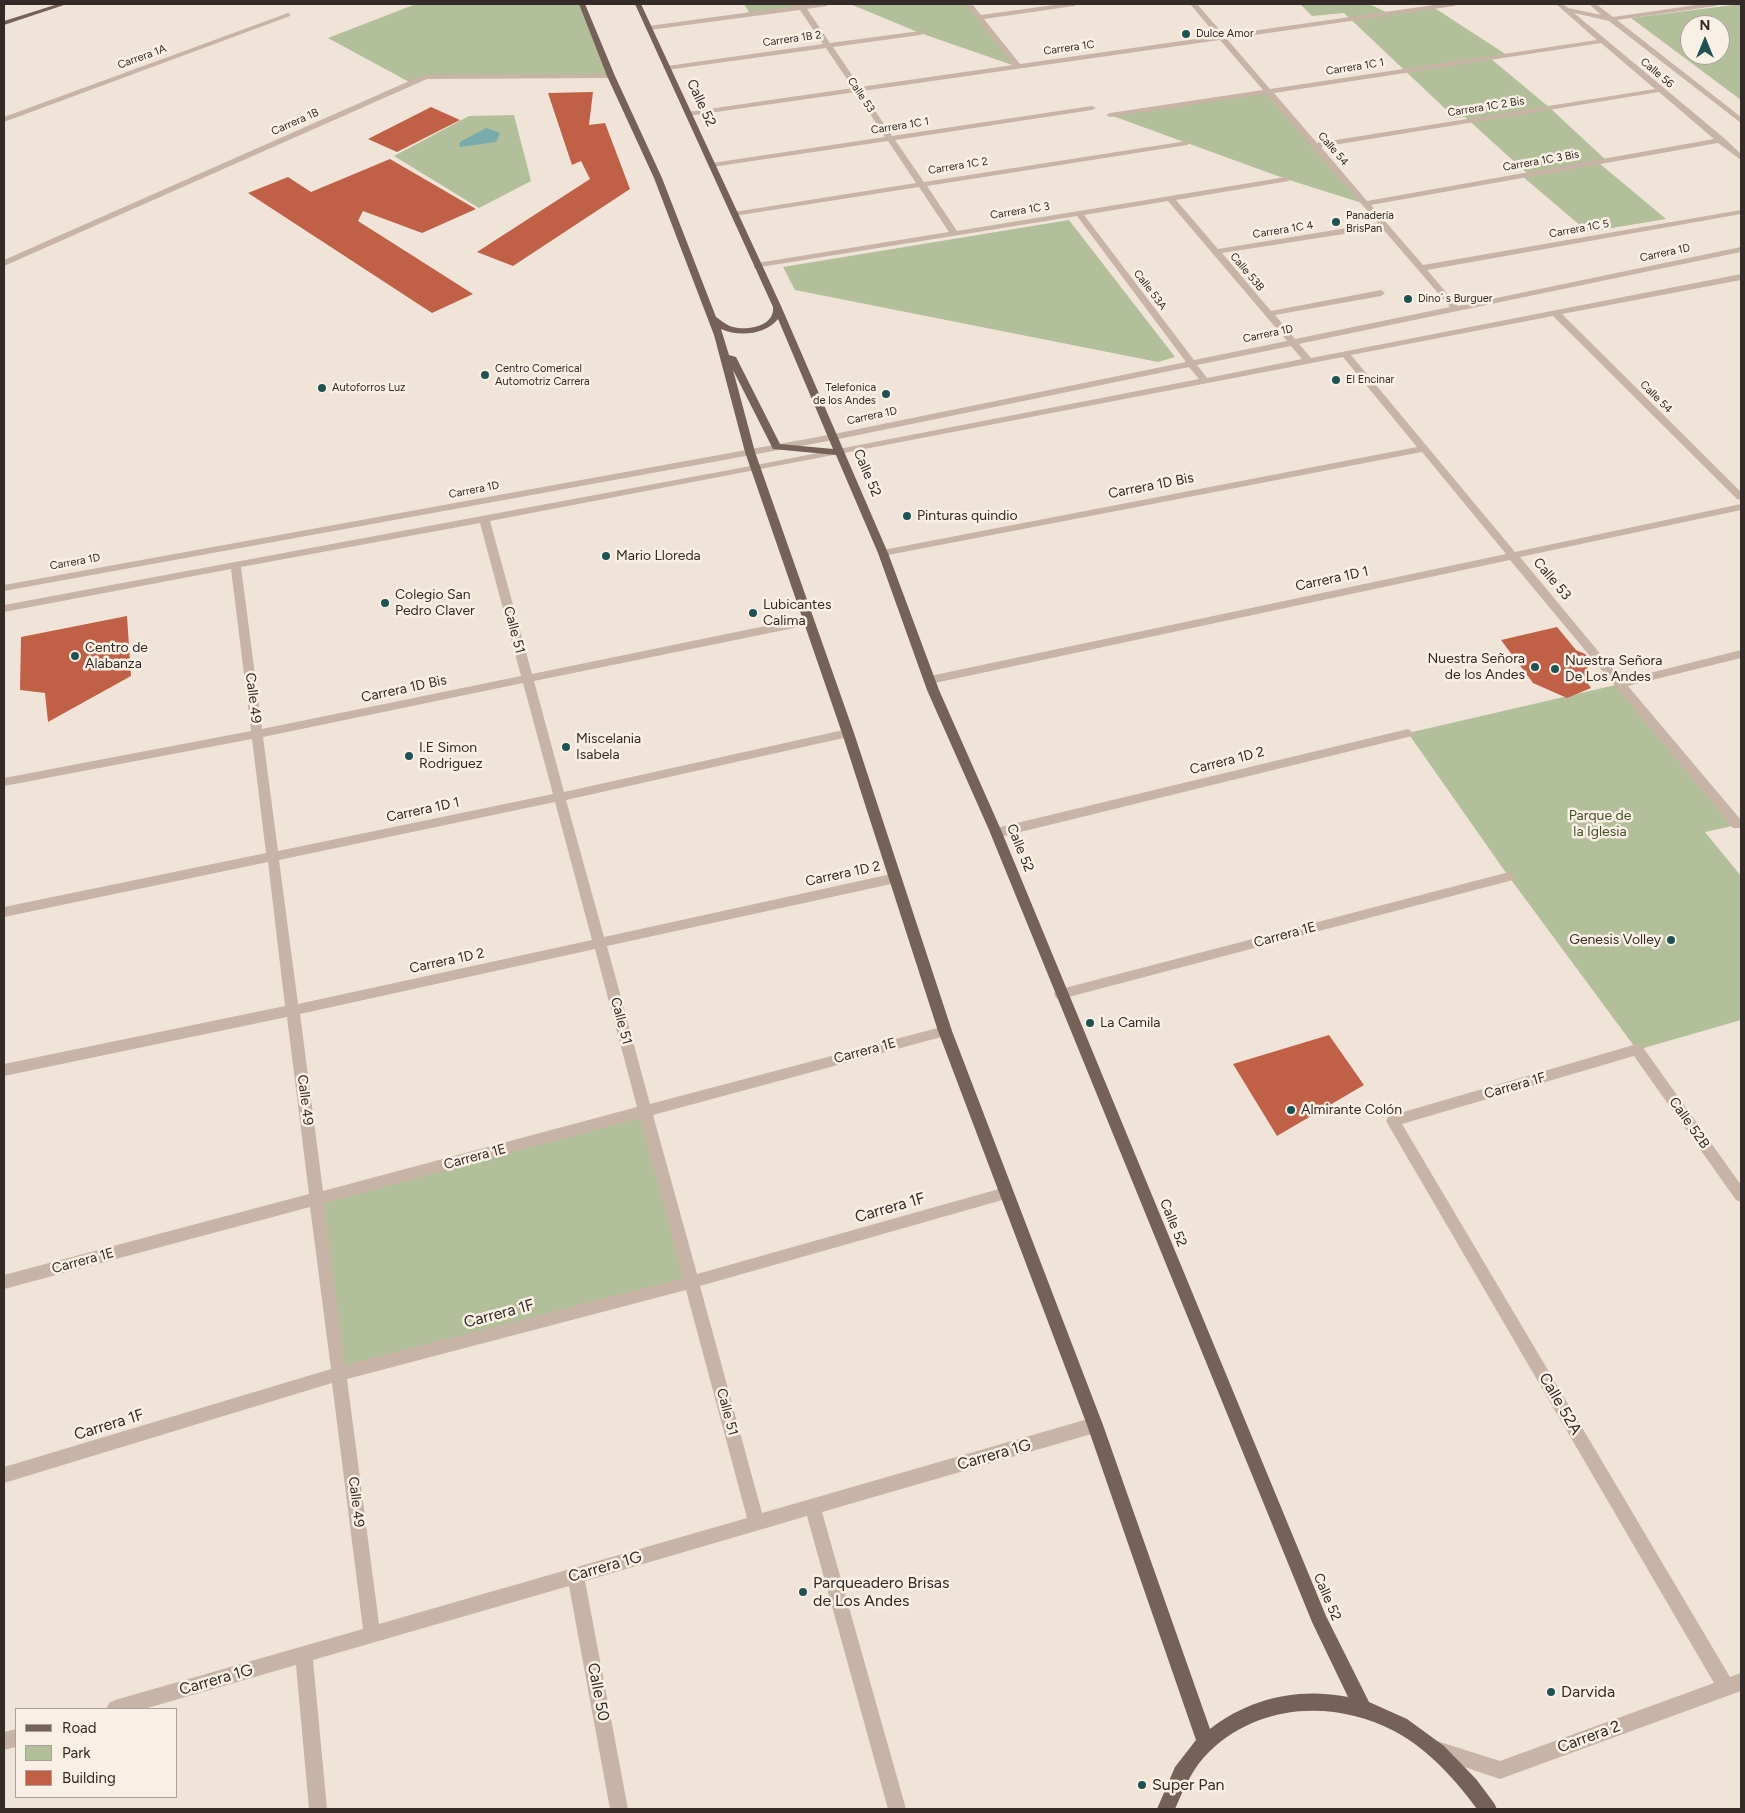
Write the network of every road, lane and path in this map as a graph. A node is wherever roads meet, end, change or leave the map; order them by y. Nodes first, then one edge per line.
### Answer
1 (64, 4) edge
2 (582, 4) edge
3 (638, 4) edge
4 (826, 4) edge
5 (970, 4) edge
6 (1074, 4) edge
7 (1193, 4) edge
8 (1454, 4) edge
9 (1592, 4) edge
10 (1716, 4) edge
11 (1561, 5) edge
12 (802, 7) junction
13 (288, 15) dead end
14 (980, 17) junction
15 (1611, 19) junction
16 (4, 23) edge
17 (649, 28) junction
18 (920, 33) dead end
19 (1223, 38) junction
20 (1603, 41) junction
21 (828, 45) junction
22 (1018, 67) junction
23 (667, 68) junction
24 (611, 76) junction
25 (1660, 90) junction
26 (857, 91) junction
27 (1268, 92) junction
28 (1092, 108) dead end
29 (688, 114) junction
30 (1110, 115) dead end
31 (4, 120) edge
32 (1741, 121) edge
33 (891, 139) junction
34 (1721, 140) junction
35 (1187, 143) dead end
36 (1315, 146) junction
37 (1741, 158) edge
38 (712, 165) junction
39 (1286, 179) dead end
40 (921, 184) junction
41 (1170, 198) junction
42 (1365, 204) junction
43 (1741, 212) edge
44 (1079, 213) junction
45 (734, 214) junction
46 (1384, 225) junction
47 (954, 233) junction
48 (1741, 250) edge
49 (1215, 252) junction
50 (4, 262) edge
51 (758, 266) junction
52 (1421, 268) junction
53 (1741, 277) edge
54 (1381, 294) dead end
55 (777, 306) junction
56 (1456, 309) junction
57 (1554, 312) junction
58 (1268, 314) junction
59 (713, 317) junction
60 (720, 335) junction
61 (1291, 342) junction
62 (1344, 353) junction
63 (1308, 360) junction
64 (1190, 363) junction
65 (1204, 380) junction
66 (834, 437) junction
67 (776, 447) junction
68 (1424, 449) junction
69 (750, 452) junction
70 (840, 452) junction
71 (756, 468) junction
72 (1741, 497) edge
73 (1741, 507) edge
74 (484, 519) junction
75 (883, 553) junction
76 (1513, 556) junction
77 (236, 566) junction
78 (4, 588) edge
79 (4, 608) edge
80 (809, 621) junction
81 (1741, 654) edge
82 (527, 679) junction
83 (930, 680) junction
84 (1620, 684) junction
85 (848, 733) junction
86 (1408, 733) dead end
87 (258, 734) junction
88 (4, 782) edge
89 (559, 797) junction
90 (1739, 824) edge
91 (996, 833) junction
92 (273, 856) junction
93 (1509, 877) dead end
94 (896, 878) junction
95 (4, 912) edge
96 (600, 944) junction
97 (1061, 994) junction
98 (293, 1010) junction
99 (945, 1030) junction
100 (1637, 1050) joint
101 (4, 1070) edge
102 (645, 1111) junction
103 (1393, 1121) joint
104 (1006, 1193) junction
105 (1741, 1196) edge
106 (317, 1199) junction
107 (4, 1282) edge
108 (692, 1282) junction
109 (339, 1374) junction
110 (1095, 1425) junction
111 (4, 1475) edge
112 (814, 1507) junction
113 (757, 1523) junction
114 (576, 1576) junction
115 (372, 1635) junction
116 (304, 1655) junction
117 (1734, 1685) edge
118 (118, 1708) edge
119 (1363, 1708) junction
120 (1206, 1742) junction
121 (1437, 1750) junction
122 (318, 1809) edge
123 (620, 1809) edge
124 (897, 1809) edge
125 (1166, 1809) edge
126 (1488, 1809) edge

1 - 16 main road
2 - 24 main road
3 - 17 main road, Calle 52
4 - 12 street
5 - 14 street
6 - 14 street
7 - 19 street, Calle 54
8 - 19 street, Carrera 1C
9 - 15 street, Calle 56
10 - 15 street
11 - 15 street
11 - 20 street, Calle 56
12 - 17 street
12 - 21 street, Calle 53
13 - 31 street, Carrera 1A
14 - 22 street
15 - 32 street, Calle 56
17 - 23 main road, Calle 52
18 - 21 street, Carrera 1B 2
19 - 22 street, Carrera 1C
19 - 27 street, Calle 54
20 - 25 street, Calle 56
20 - 27 street, Carrera 1C 1
21 - 23 street, Carrera 1B 2
21 - 26 street, Calle 53
22 - 26 street, Carrera 1C
23 - 29 main road, Calle 52
24 - 50 street, Carrera 1B
24 - 59 main road
25 - 34 street, Calle 56
25 - 36 street, Carrera 1C 2 Bis
26 - 29 street, Carrera 1C
26 - 33 street, Calle 53
27 - 30 street, Carrera 1C 1
27 - 36 street, Calle 54
28 - 33 street, Carrera 1C 1
29 - 38 main road, Calle 52
33 - 38 street, Carrera 1C 1
33 - 40 street, Calle 53
34 - 37 street, Calle 56
34 - 42 street, Carrera 1C 3 Bis
35 - 40 street, Carrera 1C 2
36 - 42 street, Calle 54
38 - 45 main road, Calle 52
39 - 41 street, Carrera 1C 3
40 - 45 street, Carrera 1C 2
40 - 47 street, Calle 53
41 - 44 street, Carrera 1C 3
41 - 49 street, Calle 53B
42 - 46 street, Calle 54
43 - 52 street, Carrera 1C 5
44 - 47 street, Carrera 1C 3
44 - 64 street, Calle 53A
45 - 51 main road, Calle 52
46 - 49 street, Carrera 1C 4
46 - 52 street, Calle 54
47 - 51 street, Carrera 1C 3
48 - 56 street, Carrera 1D
49 - 58 street, Calle 53B
51 - 55 main road, Calle 52
52 - 56 street, Calle 54
53 - 57 street
54 - 58 street
55 - 59 main road
55 - 66 main road, Calle 52
56 - 61 street, Carrera 1D
57 - 62 street
57 - 72 street, Calle 54
58 - 61 street, Calle 53B
59 - 60 main road
60 - 67 main road
60 - 69 main road
61 - 63 street, Calle 53B
61 - 64 street, Carrera 1D
62 - 63 street
62 - 68 street, Calle 53
63 - 65 street
64 - 65 street, Calle 53A
64 - 66 street, Carrera 1D
65 - 70 street
66 - 67 street, Carrera 1D
66 - 70 main road, Calle 52
67 - 69 street, Carrera 1D
67 - 70 main road
68 - 75 street, Carrera 1D Bis
68 - 76 street, Calle 53
69 - 71 main road
69 - 78 street, Carrera 1D
70 - 71 street
70 - 75 main road, Calle 52
71 - 74 street
71 - 80 main road
73 - 76 street, Carrera 1D 1
74 - 77 street
74 - 82 street, Calle 51
75 - 83 main road, Calle 52
76 - 83 street, Carrera 1D 1
76 - 84 street, Calle 53
77 - 79 street
77 - 87 street, Calle 49
80 - 82 street, Carrera 1D Bis
80 - 85 main road
81 - 84 street
82 - 87 street, Carrera 1D Bis
82 - 89 street, Calle 51
83 - 91 main road, Calle 52
84 - 90 street, Calle 53
85 - 89 street, Carrera 1D 1
85 - 94 main road
86 - 91 street, Carrera 1D 2
87 - 88 street, Carrera 1D Bis
87 - 92 street, Calle 49
89 - 92 street, Carrera 1D 1
89 - 96 street, Calle 51
91 - 97 main road, Calle 52
92 - 95 street, Carrera 1D 1
92 - 98 street, Calle 49
93 - 97 street, Carrera 1E
94 - 96 street, Carrera 1D 2
94 - 99 main road
96 - 98 street, Carrera 1D 2
96 - 102 street, Calle 51
97 - 119 main road, Calle 52
98 - 101 street, Carrera 1D 2
98 - 106 street, Calle 49
99 - 102 street, Carrera 1E
99 - 104 main road
100 - 103 street, Carrera 1F
100 - 105 street, Calle 52B
102 - 106 street, Carrera 1E
102 - 108 street, Calle 51
103 - 117 street, Calle 52A
104 - 108 street, Carrera 1F
104 - 110 main road
106 - 107 street, Carrera 1E
106 - 109 street, Calle 49
108 - 109 street, Carrera 1F
108 - 113 street, Calle 51
109 - 111 street, Carrera 1F
109 - 115 street, Calle 49
110 - 112 street, Carrera 1G
110 - 120 main road
112 - 113 street, Carrera 1G
112 - 124 street
113 - 114 street, Carrera 1G
114 - 115 street, Carrera 1G
114 - 123 street, Calle 50
115 - 116 street, Carrera 1G
116 - 118 street, Carrera 1G
116 - 122 street
117 - 121 street, Carrera 2
119 - 120 main road
119 - 121 main road
120 - 125 main road
121 - 126 main road

